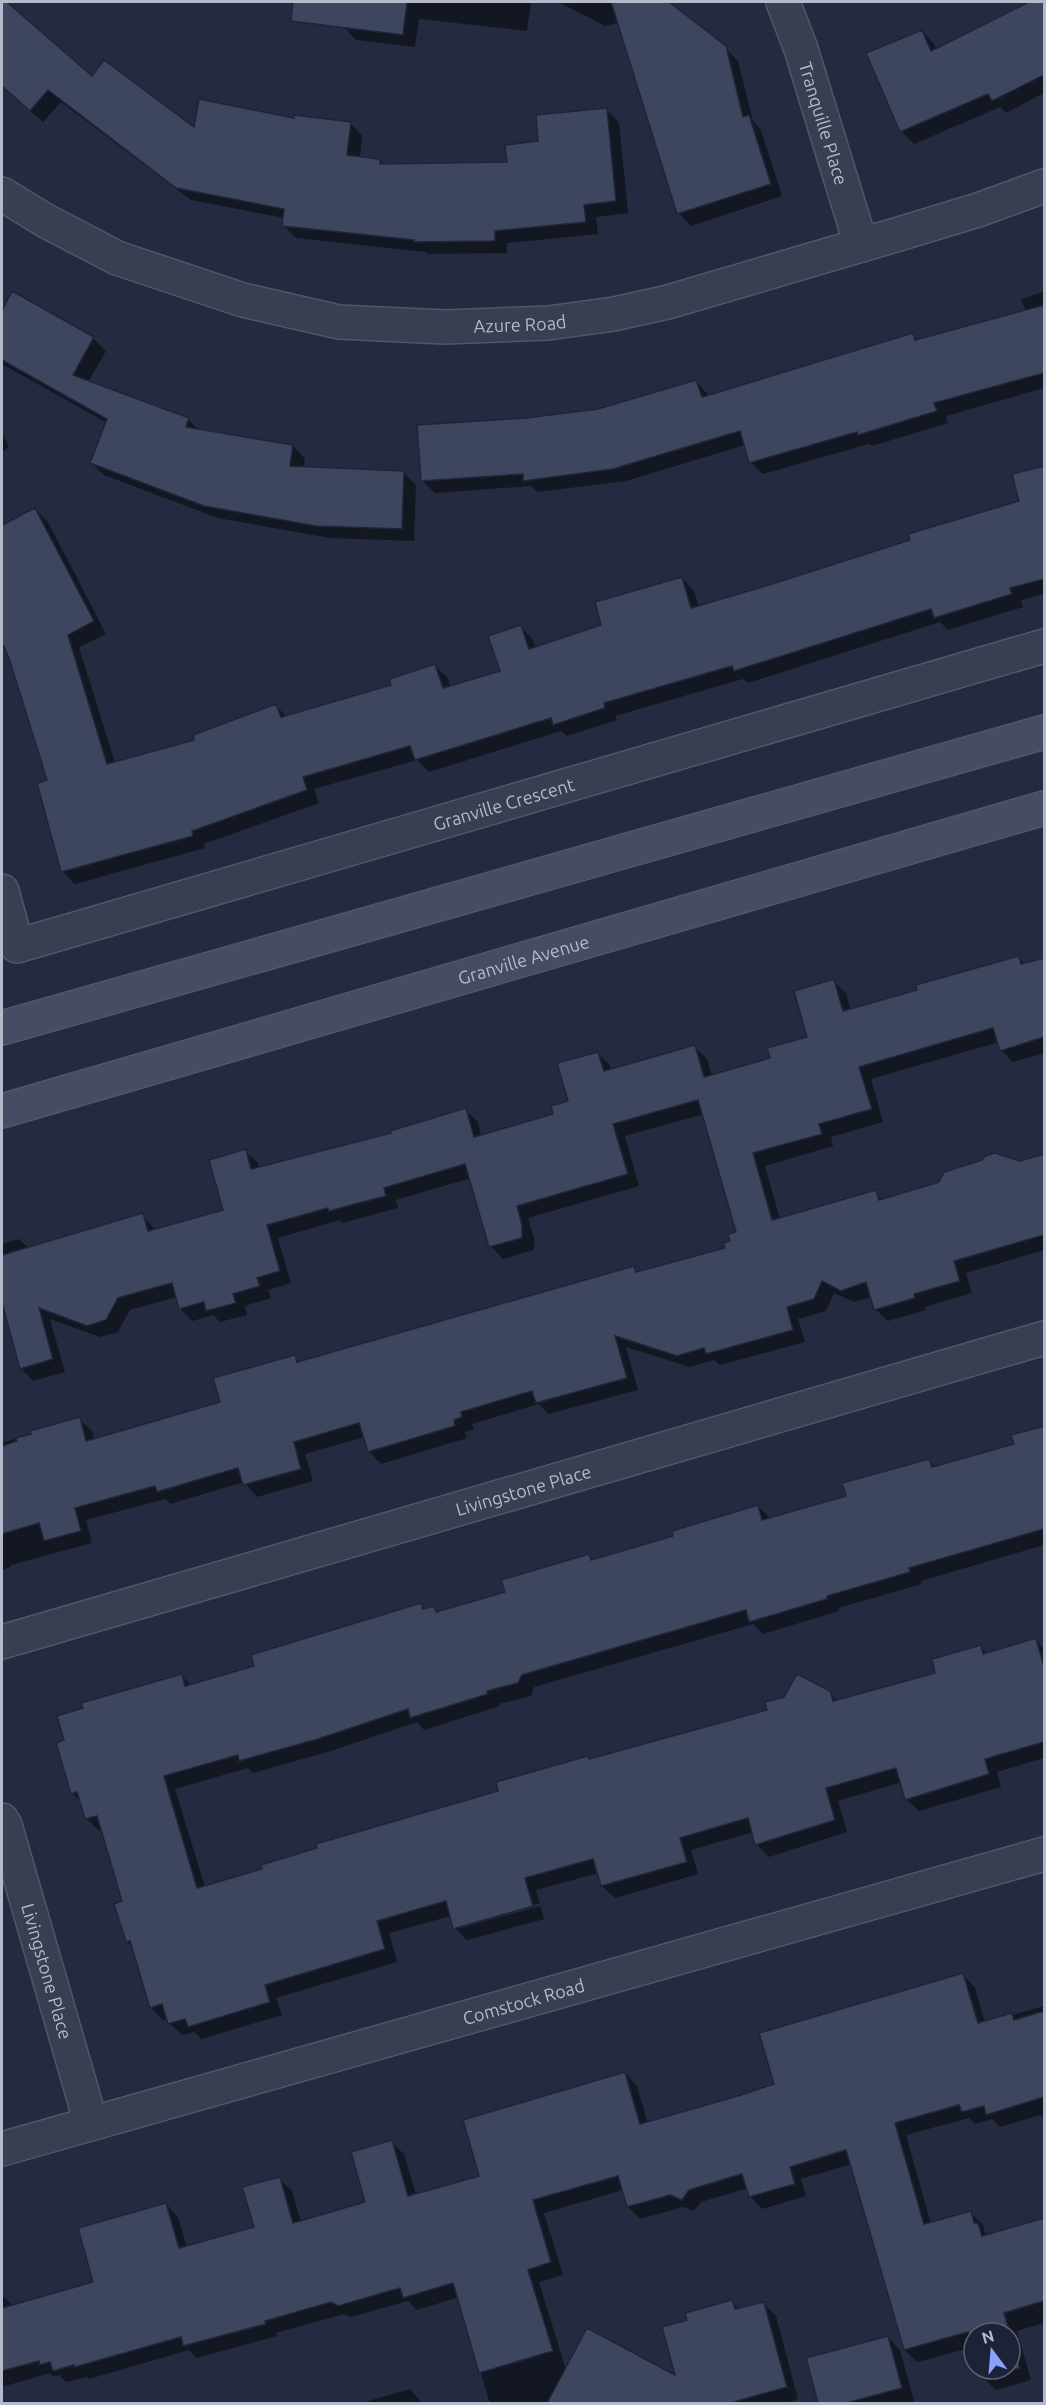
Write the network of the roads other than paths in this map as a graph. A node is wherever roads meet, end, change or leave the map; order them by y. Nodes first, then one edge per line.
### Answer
1 (783, 2) edge
2 (1044, 186) edge
3 (2, 194) edge
4 (861, 245) junction
5 (1044, 646) edge
6 (1044, 732) edge
7 (1044, 808) edge
8 (2, 891) edge
9 (2, 1028) edge
10 (2, 1111) edge
11 (1044, 1338) edge
12 (2, 1642) edge
13 (2, 1820) edge
14 (1044, 1854) edge
15 (91, 2123) junction
16 (2, 2149) edge

1 - 4 street, Tranquille Place
2 - 4 street, Azure Road
3 - 4 street, Azure Road
5 - 8 street, Granville Crescent
6 - 9 main road
7 - 10 main road, Granville Avenue
11 - 12 street, Livingstone Place
13 - 15 street, Livingstone Place
14 - 15 street, Comstock Road
15 - 16 street, Comstock Road

